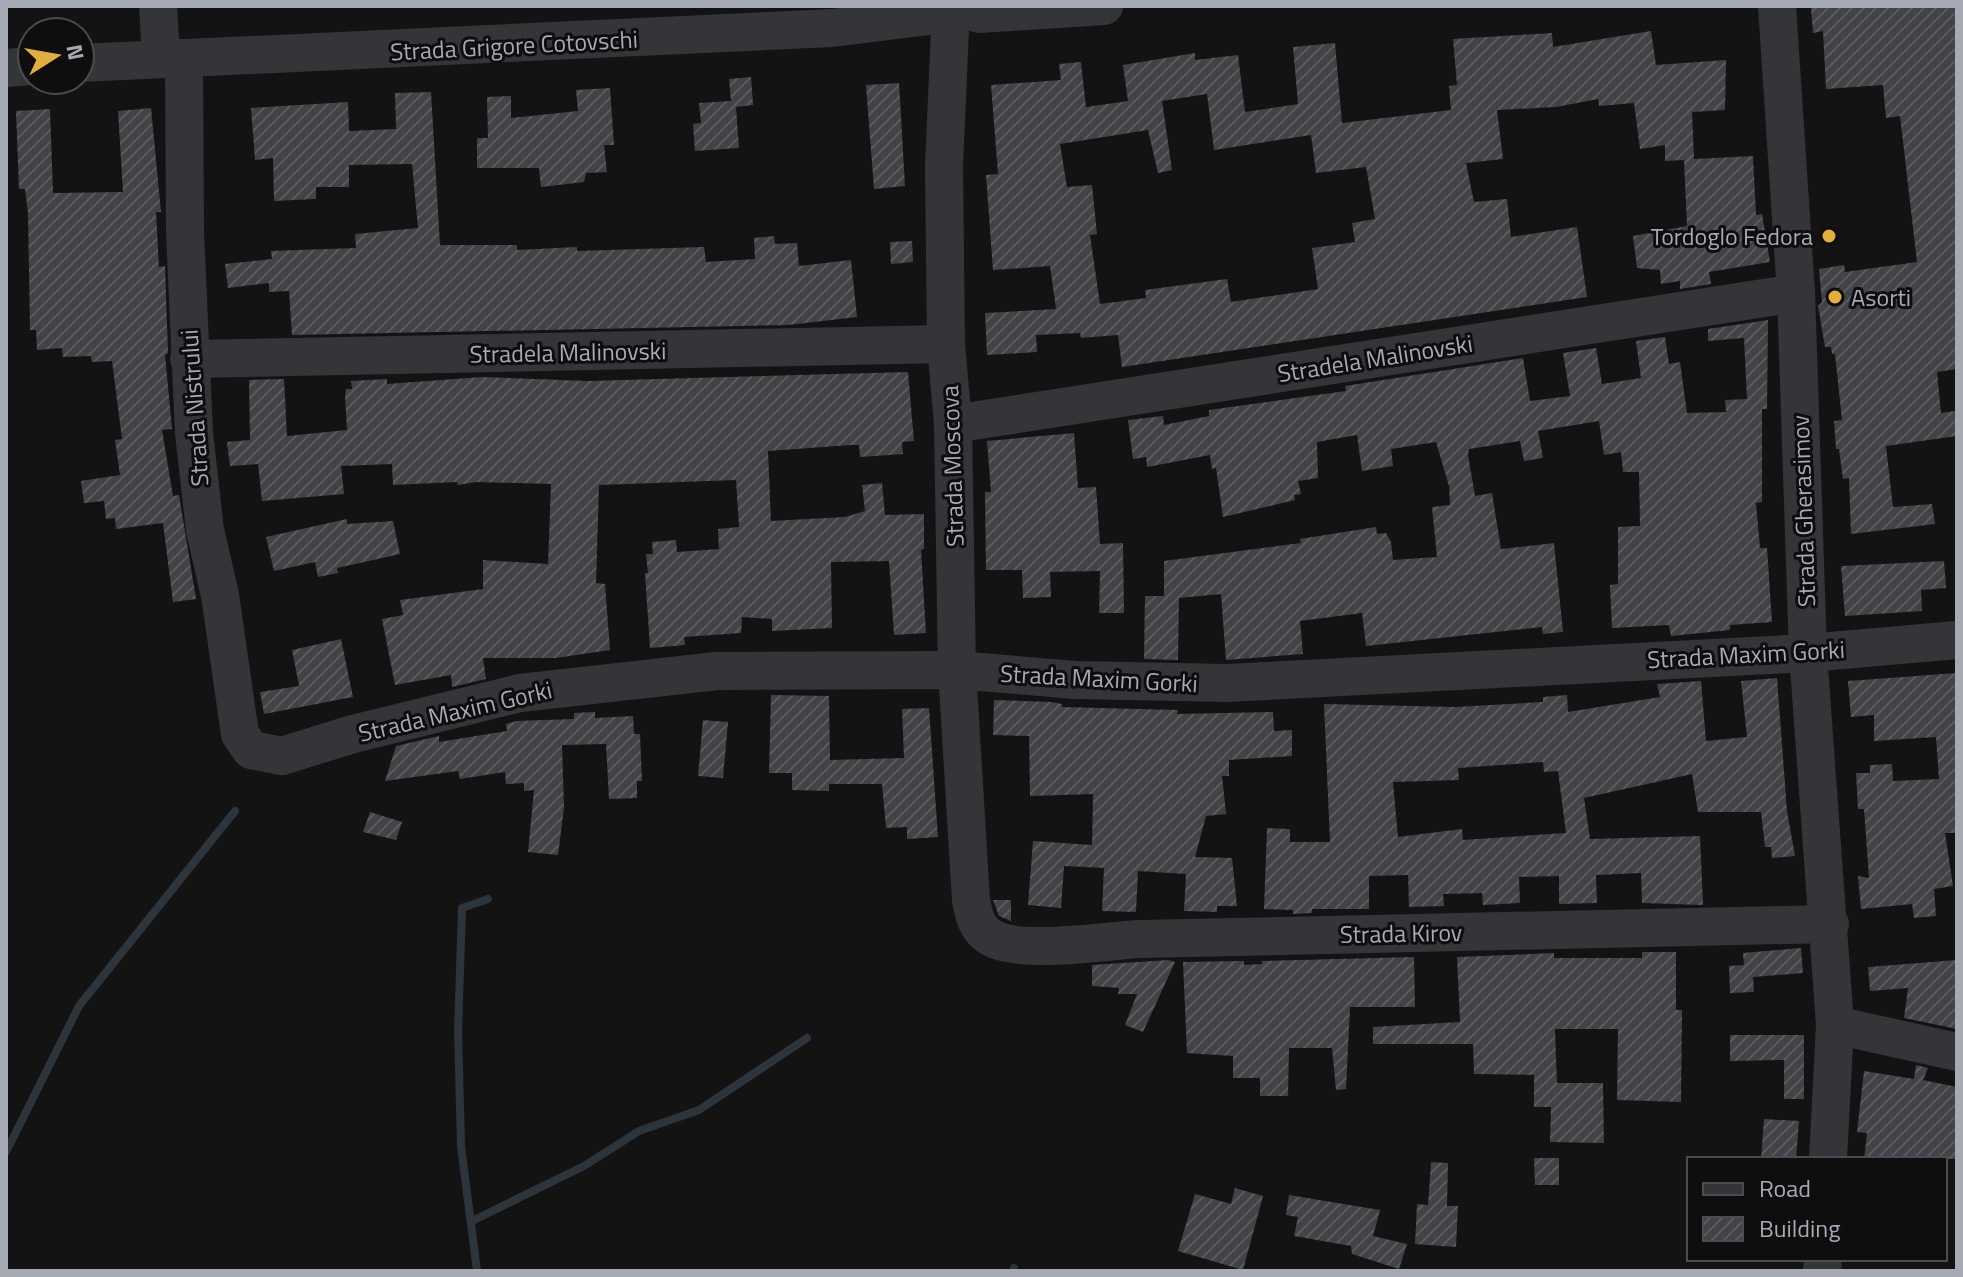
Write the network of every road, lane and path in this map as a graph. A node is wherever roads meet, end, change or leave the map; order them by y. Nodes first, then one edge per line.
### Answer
1 (158, 6) edge
2 (944, 6) edge
3 (951, 6) edge
4 (957, 6) edge
5 (1104, 6) edge
6 (1777, 6) edge
7 (172, 58) junction
8 (96, 62) edge
9 (1796, 293) junction
10 (946, 344) junction
11 (189, 359) junction
12 (953, 424) junction
13 (1957, 640) edge
14 (1808, 653) junction
15 (957, 670) junction
16 (251, 750) joint
17 (1830, 924) junction
18 (977, 926) joint
19 (1835, 1025) junction
20 (1957, 1052) edge
21 (1828, 1157) edge

1 - 7 street, Strada Nistrului
2 - 7 street, Strada Grigore Cotovschi
3 - 10 street, Strada Moscova
4 - 5 street
6 - 9 street, Strada Gherasimov
7 - 8 street, Strada Grigore Cotovschi
7 - 11 street, Strada Nistrului
9 - 12 street, Stradela Malinovski
9 - 14 street, Strada Gherasimov
10 - 11 street, Stradela Malinovski
10 - 12 street, Strada Moscova
11 - 16 street, Strada Nistrului
12 - 15 street, Strada Moscova
13 - 14 street, Strada Maxim Gorki
14 - 15 street, Strada Maxim Gorki
14 - 17 street, Strada Gherasimov
15 - 16 street, Strada Maxim Gorki
15 - 18 street, Strada Moscova
17 - 18 street, Strada Kirov
17 - 19 street, Strada Gherasimov
19 - 20 street
19 - 21 street, Strada Gherasimov

